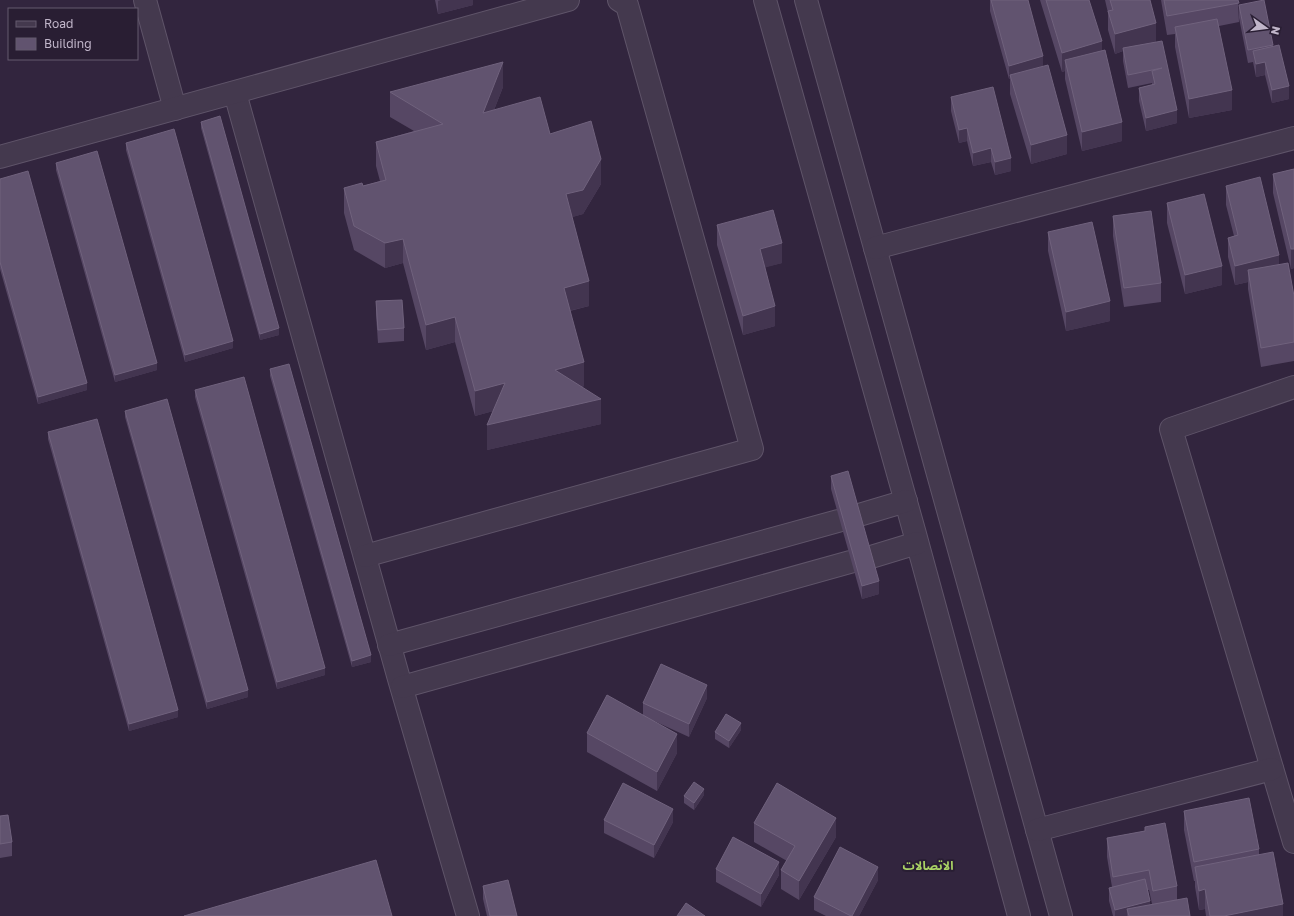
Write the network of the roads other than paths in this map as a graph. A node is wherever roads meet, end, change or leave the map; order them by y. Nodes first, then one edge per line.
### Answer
1 (145, 0) edge
2 (568, 0) edge
3 (619, 0) edge
4 (765, 0) edge
5 (806, 0) edge
6 (235, 93) junction
7 (175, 109) junction
8 (1294, 138) edge
9 (0, 156) edge
10 (875, 248) junction
11 (1294, 388) edge
12 (906, 501) junction
13 (859, 515) edge
14 (838, 521) dead end
15 (917, 543) junction
16 (365, 556) junction
17 (871, 557) edge
18 (850, 562) edge
19 (389, 645) junction
20 (402, 687) junction
21 (1272, 769) junction
22 (1037, 830) junction
23 (1294, 842) edge
24 (468, 916) edge
25 (1019, 916) edge
26 (1061, 916) edge

1 - 7 street
2 - 6 street
3 - 16 street
4 - 12 street
5 - 10 street
6 - 7 street
6 - 16 street
7 - 9 street
8 - 10 street
10 - 22 street
11 - 21 street
12 - 13 street
12 - 15 street
14 - 19 street
15 - 17 street
15 - 25 street
16 - 19 street
18 - 20 street
19 - 20 street
20 - 24 street
21 - 22 street
21 - 23 street
22 - 26 street

